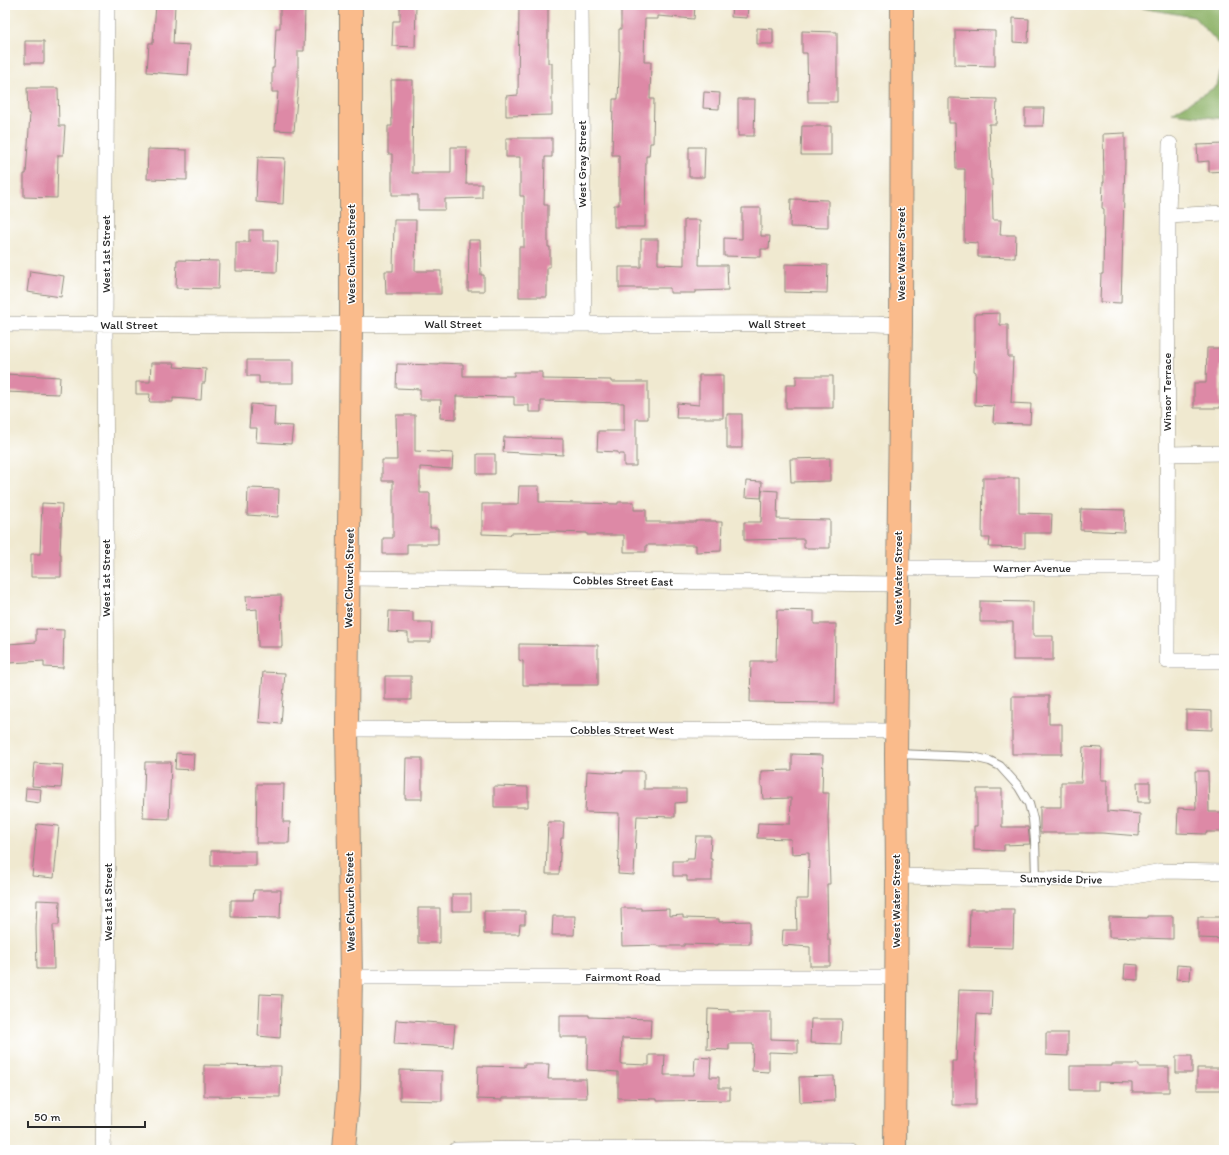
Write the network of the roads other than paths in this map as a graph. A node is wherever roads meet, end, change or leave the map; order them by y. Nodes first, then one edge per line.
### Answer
1 (108, 5) edge
2 (351, 5) edge
3 (581, 5) edge
4 (902, 5) edge
5 (1170, 144) dead end
6 (1224, 213) edge
7 (1168, 216) junction
8 (584, 323) junction
9 (5, 324) edge
10 (105, 325) junction
11 (351, 325) junction
12 (901, 325) junction
13 (1224, 453) edge
14 (1167, 454) junction
15 (1167, 568) junction
16 (897, 576) junction
17 (349, 578) junction
18 (1224, 661) edge
19 (347, 729) junction
20 (896, 731) junction
21 (896, 754) junction
22 (1224, 872) edge
23 (897, 876) junction
24 (1036, 878) junction
25 (351, 977) junction
26 (895, 977) junction
27 (103, 1150) edge
28 (344, 1150) edge
29 (456, 1150) edge
30 (852, 1150) edge
31 (895, 1150) edge

1 - 10 street, West 1st Street
2 - 11 main road, West Church Street
3 - 8 street, West Gray Street
4 - 12 main road, West Water Street
5 - 7 street, Winsor Terrace
6 - 7 street
7 - 14 street, Winsor Terrace
8 - 11 street, Wall Street
8 - 12 street, Wall Street
9 - 10 street, Wall Street
10 - 11 street, Wall Street
10 - 27 street, West 1st Street
11 - 17 main road, West Church Street
12 - 16 main road, West Water Street
13 - 14 street
14 - 15 street, Winsor Terrace
15 - 16 street, Warner Avenue
15 - 18 street, Winsor Terrace
16 - 17 street, Cobbles Street East
16 - 20 main road, West Water Street
17 - 19 main road, West Church Street
19 - 20 street, Cobbles Street West
19 - 25 main road, West Church Street
20 - 21 main road, West Water Street
21 - 23 main road, West Water Street
21 - 24 lane
22 - 24 street, Sunnyside Drive
23 - 24 street, Sunnyside Drive
23 - 26 main road, West Water Street
25 - 26 street, Fairmont Road
25 - 28 main road, West Church Street
26 - 31 main road, West Water Street
29 - 30 street

